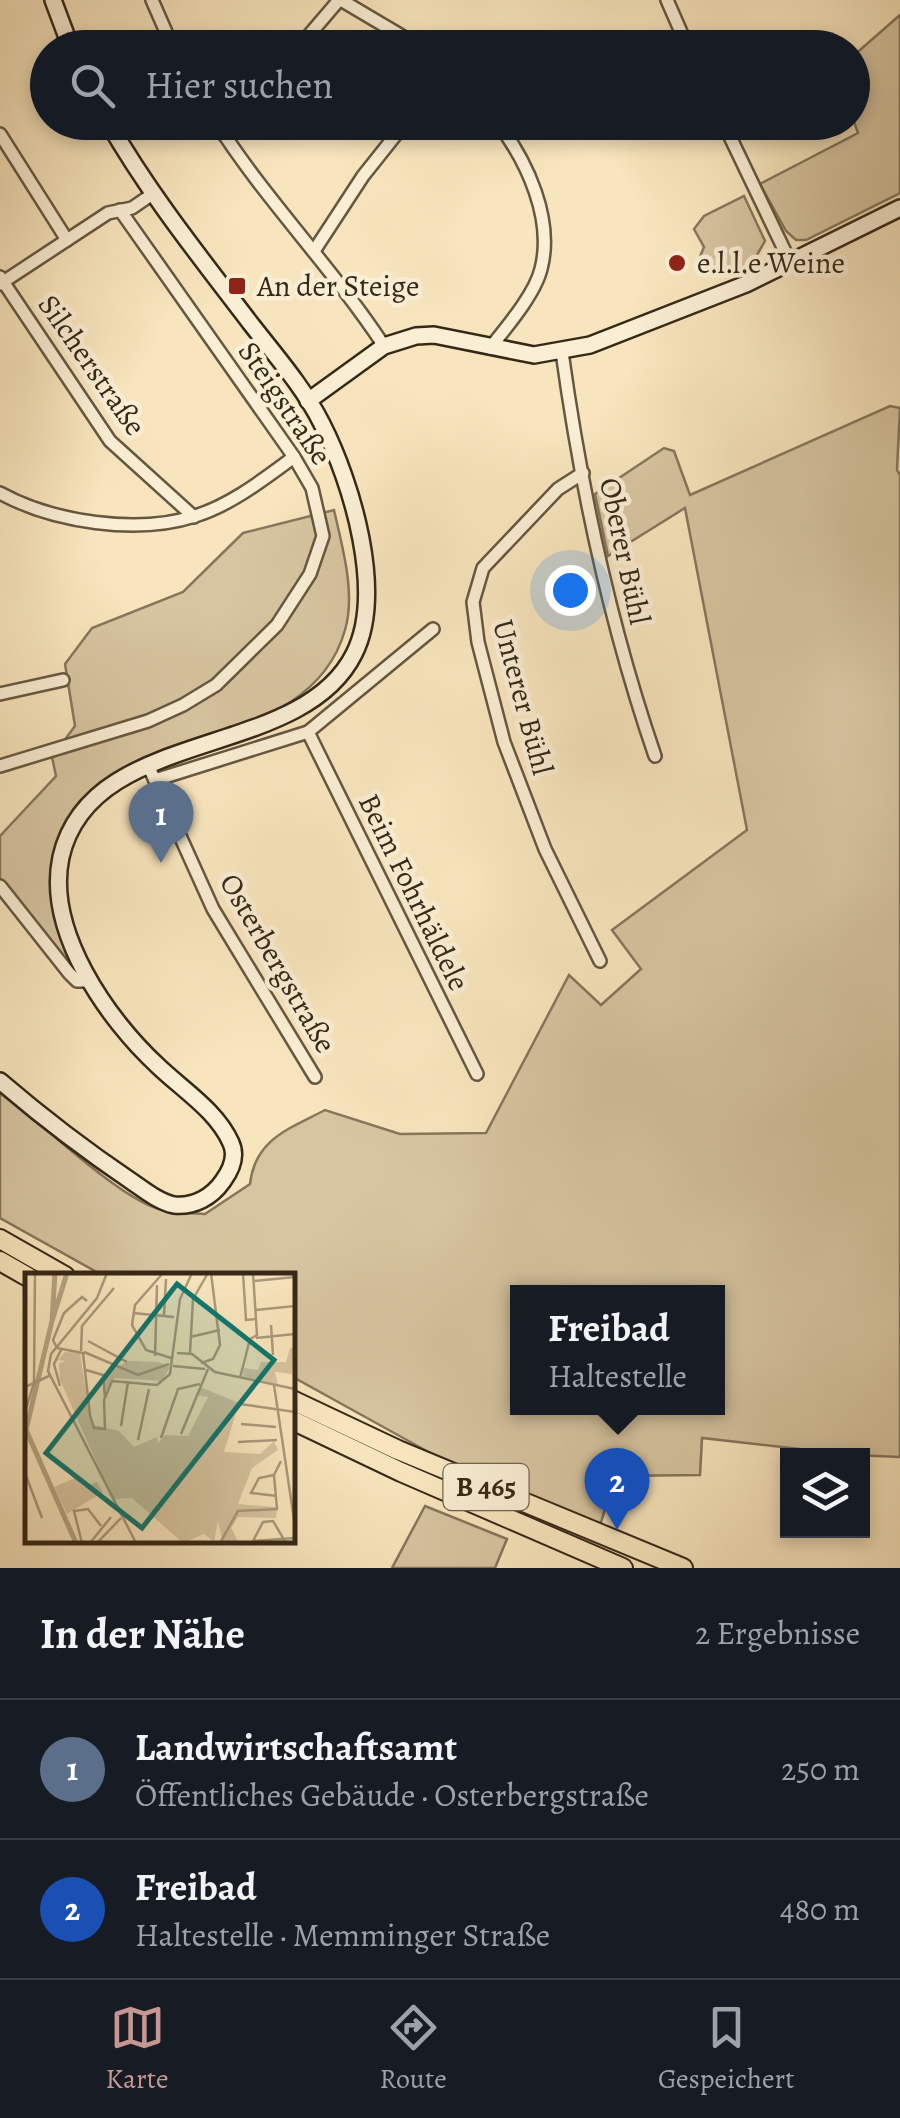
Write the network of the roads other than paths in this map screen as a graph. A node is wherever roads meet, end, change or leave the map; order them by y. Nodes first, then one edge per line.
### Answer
1 (54, 0) edge
2 (152, 0) edge
3 (340, 0) edge
4 (667, 0) edge
5 (65, 30) edge
6 (165, 30) edge
7 (314, 30) edge
8 (391, 30) edge
9 (680, 30) edge
10 (0, 134) edge
11 (119, 140) edge
12 (227, 140) edge
13 (391, 140) edge
14 (508, 140) edge
15 (731, 140) edge
16 (151, 195) junction
17 (900, 208) edge
18 (120, 210) junction
19 (68, 240) junction
20 (314, 252) junction
21 (790, 264) junction
22 (1, 281) edge
23 (384, 346) junction
24 (490, 348) junction
25 (562, 352) junction
26 (308, 401) junction
27 (294, 457) junction
28 (583, 473) junction
29 (0, 493) edge
30 (194, 516) junction
31 (434, 630) dead end
32 (63, 680) dead end
33 (0, 694) edge
34 (308, 732) junction
35 (654, 756) dead end
36 (0, 766) edge
37 (152, 773) junction
38 (0, 886) edge
39 (600, 961) dead end
40 (89, 981) junction
41 (477, 1074) dead end
42 (315, 1077) dead end
43 (0, 1081) edge
44 (0, 1239) edge
45 (0, 1261) edge
46 (60, 1273) edge
47 (25, 1276) edge
48 (295, 1401) edge
49 (295, 1421) edge
50 (620, 1567) edge
51 (682, 1568) edge

1 - 5 main road
2 - 6 street
3 - 7 street
3 - 8 street
4 - 9 street
10 - 19 street
11 - 16 main road
12 - 20 street
13 - 20 street
14 - 24 street
15 - 21 street
16 - 18 street
16 - 26 main road
17 - 21 main road
18 - 19 street
18 - 27 street, Steigstraße
19 - 22 street
20 - 23 street
21 - 25 main road
22 - 30 street, Silcherstraße
23 - 24 main road
23 - 26 main road
24 - 25 main road
25 - 28 street, Oberer Bühl
26 - 37 main road
27 - 30 street
27 - 36 street, Steigstraße
28 - 35 street, Oberer Bühl
28 - 39 street, Unterer Bühl
29 - 30 street
31 - 34 street
32 - 33 street
34 - 37 street
34 - 41 street, Beim Fohrhäldele
37 - 40 main road
37 - 42 street, Osterbergstraße
38 - 40 street
40 - 43 main road
44 - 46 main road
45 - 47 main road
48 - 51 main road, B 465
49 - 50 main road, B 465

